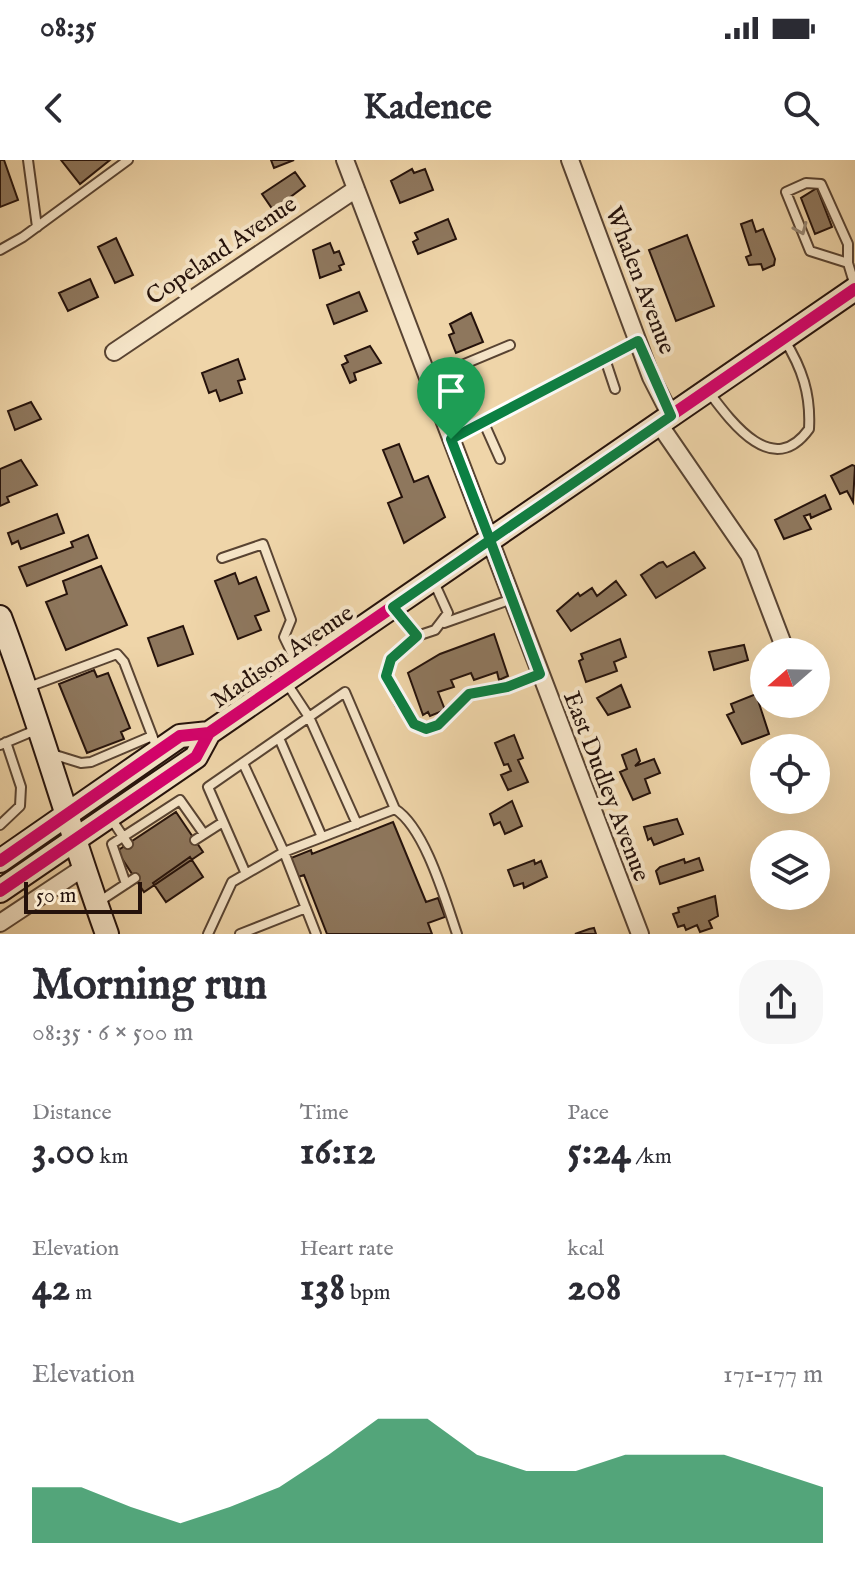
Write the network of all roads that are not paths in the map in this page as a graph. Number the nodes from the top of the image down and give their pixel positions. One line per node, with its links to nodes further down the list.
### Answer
1 (28, 160): 6 (lane)
2 (128, 160): 6 (lane)
3 (345, 160): 5 (street, East Dudley Avenue)
4 (570, 160): 11 (street, Whalen Avenue)
5 (356, 189): 13 (street, Copeland Avenue); 20 (street, East Dudley Avenue)
6 (37, 227): 7 (lane)
7 (0, 250)
8 (848, 263): 8 (lane, one-way to 8); 9 (lane)
9 (855, 288): 10 (main road, Madison Avenue)
10 (783, 339): 17 (main road, Madison Avenue); 17 (lane)
11 (638, 341): 14 (lane); 18 (street, Whalen Avenue)
12 (510, 345): 15 (lane)
13 (114, 352)
14 (605, 359): 16 (lane); 19 (lane)
15 (462, 365)
16 (615, 389)
17 (708, 391): 18 (main road, Madison Avenue)
18 (665, 420): 22 (main road, Madison Avenue); 30 (street, Whalen Avenue)
19 (483, 421): 20 (lane); 21 (lane)
20 (451, 439): 22 (street, East Dudley Avenue)
21 (500, 459)
22 (490, 540): 24 (main road, Madison Avenue); 25 (street, East Dudley Avenue)
23 (222, 558): 32 (lane)
24 (433, 579): 26 (main road, Madison Avenue); 28 (lane)
25 (512, 599): 28 (lane); 31 (street, East Dudley Avenue)
26 (393, 607): 29 (lane); 32 (main road, Madison Avenue)
27 (0, 617): 33 (main road)
28 (444, 623): 29 (lane)
29 (417, 636): 31 (lane)
30 (781, 638)
31 (540, 674): 70 (street, East Dudley Avenue)
32 (293, 676): 34 (lane); 36 (main road, Madison Avenue)
33 (26, 688): 35 (main road); 39 (lane)
34 (309, 717): 37 (lane); 44 (lane); 48 (lane)
35 (39, 729): 38 (lane); 40 (main road)
36 (209, 733): 39 (main road, Madison Avenue); 42 (main road, Madison Avenue)
37 (279, 738): 41 (lane); 51 (lane)
38 (3, 743): 49 (lane)
39 (155, 744): 40 (lane); 45 (main road, Madison Avenue)
40 (49, 753): 45 (main road)
41 (243, 763): 47 (lane); 55 (lane)
42 (153, 787): 43 (lane); 46 (main road, Madison Avenue)
43 (168, 808): 50 (lane); 53 (lane)
44 (395, 809): 48 (lane); 69 (lane)
45 (69, 811): 52 (main road); 56 (main road, Madison Avenue)
46 (110, 817): 52 (main road, Madison Avenue); 53 (lane)
47 (223, 822): 50 (lane); 58 (lane)
48 (357, 824): 51 (lane)
49 (0, 825)
50 (204, 834): 54 (lane)
51 (322, 837): 55 (lane)
52 (74, 840): 57 (main road); 61 (main road, Madison Avenue)
53 (126, 840): 60 (lane)
54 (195, 840)
55 (284, 852): 58 (lane); 63 (lane)
56 (0, 861)
57 (83, 868): 62 (main road); 64 (street)
58 (246, 874): 66 (lane)
59 (135, 878): 60 (lane)
60 (126, 884): 62 (lane)
61 (0, 891)
62 (96, 904): 65 (main road)
63 (306, 908): 67 (lane); 68 (lane)
64 (0, 923)
65 (107, 934)
66 (208, 934)
67 (240, 934)
68 (316, 934)
69 (457, 934)
70 (640, 934)

